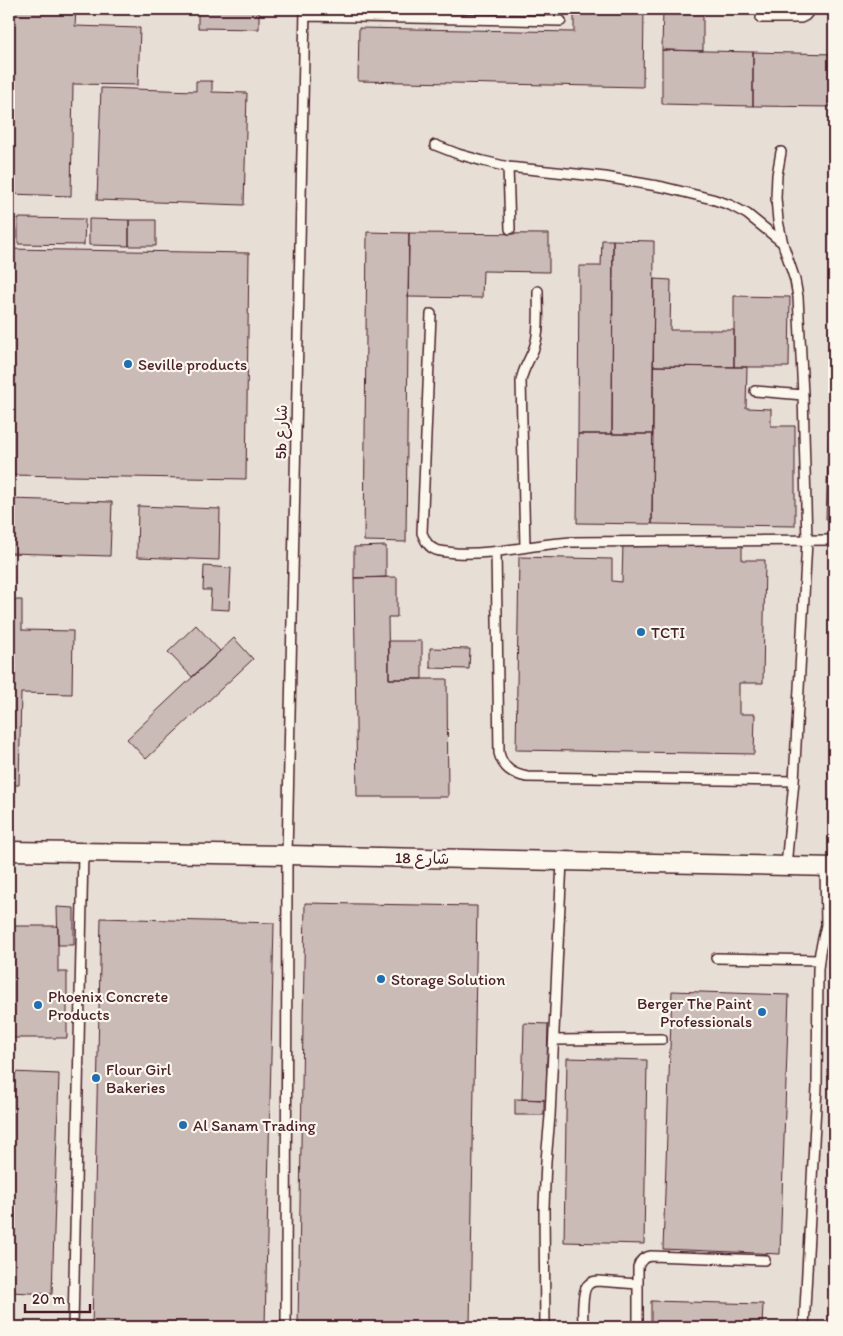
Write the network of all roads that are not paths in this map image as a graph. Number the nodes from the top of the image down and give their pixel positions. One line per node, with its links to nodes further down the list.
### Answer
1 (811, 9): 3 (lane)
2 (305, 12): 4 (lane); 21 (lane, 5b شارع)
3 (761, 18)
4 (561, 21)
5 (435, 145): 7 (lane)
6 (781, 152): 9 (lane)
7 (508, 167): 8 (lane); 9 (lane)
8 (510, 229)
9 (783, 244): 13 (lane)
10 (538, 291): 16 (lane)
11 (431, 314): 17 (lane)
12 (755, 391): 13 (lane)
13 (803, 396): 15 (lane)
14 (834, 540): 15 (lane)
15 (807, 541): 16 (lane); 18 (lane)
16 (525, 547): 17 (lane)
17 (496, 551): 18 (lane)
18 (794, 781): 23 (lane)
19 (9, 852): 20 (street, شارع 18)
20 (83, 853): 21 (street, شارع 18); 31 (lane)
21 (286, 855): 22 (street, شارع 18); 32 (lane, 5b شارع)
22 (562, 861): 23 (street, شارع 18); 28 (lane)
23 (786, 866): 24 (street, شارع 18)
24 (830, 867): 26 (lane)
25 (716, 958): 26 (lane)
26 (818, 960): 36 (lane)
27 (662, 1039): 28 (lane)
28 (554, 1040): 33 (lane)
29 (764, 1260): 30 (lane)
30 (638, 1284): 34 (lane); 35 (lane)
31 (73, 1327)
32 (286, 1327)
33 (545, 1327)
34 (584, 1327)
35 (638, 1327)
36 (804, 1327)

